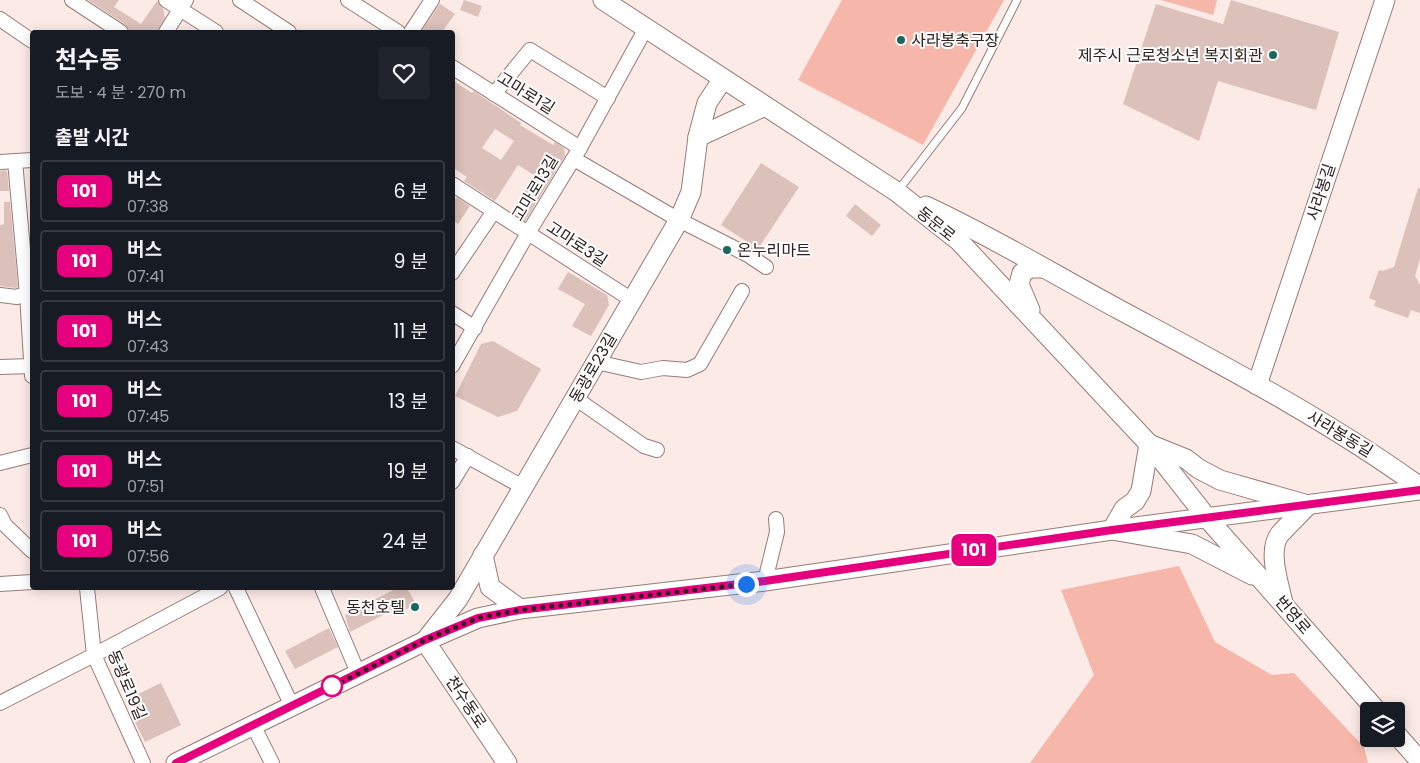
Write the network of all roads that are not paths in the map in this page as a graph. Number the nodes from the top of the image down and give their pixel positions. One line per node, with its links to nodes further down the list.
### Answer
1 (72, 0): 12 (street)
2 (166, 0): 9 (street)
3 (240, 0): 15 (street)
4 (348, 0): 16 (street)
5 (432, 0): 17 (street)
6 (603, 0): 11 (main road, 동문로)
7 (1017, 0): 30 (lane)
8 (1385, 0): 48 (main road, 사라봉길)
9 (183, 5): 13 (street); 14 (street)
10 (0, 19): 18 (street)
11 (646, 28): 20 (main road, 동문로); 22 (street, 고마로13길)
12 (118, 30)
13 (167, 30)
14 (214, 30)
15 (286, 30)
16 (395, 30)
17 (411, 30)
18 (30, 40)
19 (455, 69): 21 (street, 고마로1길)
20 (723, 79): 23 (main road, 동문로); 24 (main road, 동광로23길)
21 (494, 94): 22 (street); 25 (street, 고마로1길)
22 (608, 98): 25 (street, 고마로13길)
23 (765, 106): 24 (main road); 30 (main road, 동문로)
24 (698, 137): 32 (main road, 동광로23길)
25 (577, 154): 32 (street, 고마로1길); 33 (street, 고마로13길)
26 (30, 160): 27 (street)
27 (15, 161): 28 (street); 38 (street)
28 (0, 162)
29 (455, 186): 31 (street, 고마로3길)
30 (897, 192): 35 (main road, 사라봉동길); 42 (main road, 동문로)
31 (494, 211): 33 (street, 고마로3길); 36 (street)
32 (679, 220): 34 (street, 고마로1길); 40 (main road, 동광로23길)
33 (528, 233): 40 (street, 고마로3길); 43 (street, 고마로13길)
34 (766, 268)
35 (1042, 268): 42 (main road); 48 (main road, 사라봉동길)
36 (455, 269)
37 (742, 291): 45 (street)
38 (30, 292): 39 (street)
39 (0, 295)
40 (632, 300): 45 (main road, 동광로23길)
41 (455, 315): 43 (street)
42 (1037, 325): 50 (main road, 동문로)
43 (475, 328): 44 (street, 고마로13길)
44 (455, 361)
45 (596, 362): 49 (main road, 동광로23길)
46 (30, 366): 47 (street)
47 (0, 367)
48 (1257, 384): 58 (main road, 사라봉동길)
49 (575, 398): 52 (street); 57 (main road, 동광로23길)
50 (1149, 444): 59 (main road); 62 (main road, 동문로); 63 (main road)
51 (455, 450): 54 (street)
52 (657, 450)
53 (30, 456): 55 (street)
54 (468, 456): 56 (street); 57 (street)
55 (0, 463)
56 (455, 477)
57 (523, 487): 65 (main road, 동광로23길)
58 (1420, 489): 59 (main road)
59 (1308, 505): 62 (main road); 74 (main road)
60 (0, 515): 64 (street)
61 (776, 519): 67 (street)
62 (1208, 519): 63 (main road); 66 (main road, 번영로)
63 (1112, 530): 66 (main road); 67 (main road)
64 (30, 549)
65 (483, 555): 75 (main road); 76 (main road, 동광로23길)
66 (1262, 580): 74 (main road, 번영로)
67 (765, 581): 75 (main road)
68 (30, 582): 69 (street)
69 (0, 584)
70 (87, 590): 77 (street, 동광로19길)
71 (237, 590): 81 (street)
72 (324, 590): 78 (street)
73 (200, 592): 77 (street)
74 (1284, 604): 79 (main road, 번영로)
75 (520, 610): 76 (main road)
76 (425, 640): 78 (main road); 88 (main road, 천수동로)
77 (94, 655): 80 (street); 85 (street, 동광로19길)
78 (358, 673): 81 (main road)
79 (1369, 702)
80 (0, 703)
81 (292, 706): 82 (main road)
82 (253, 725): 86 (main road); 87 (street)
83 (1405, 744): 84 (main road)
84 (1420, 761)
85 (143, 763)
86 (176, 763)
87 (272, 763)
88 (507, 763)

